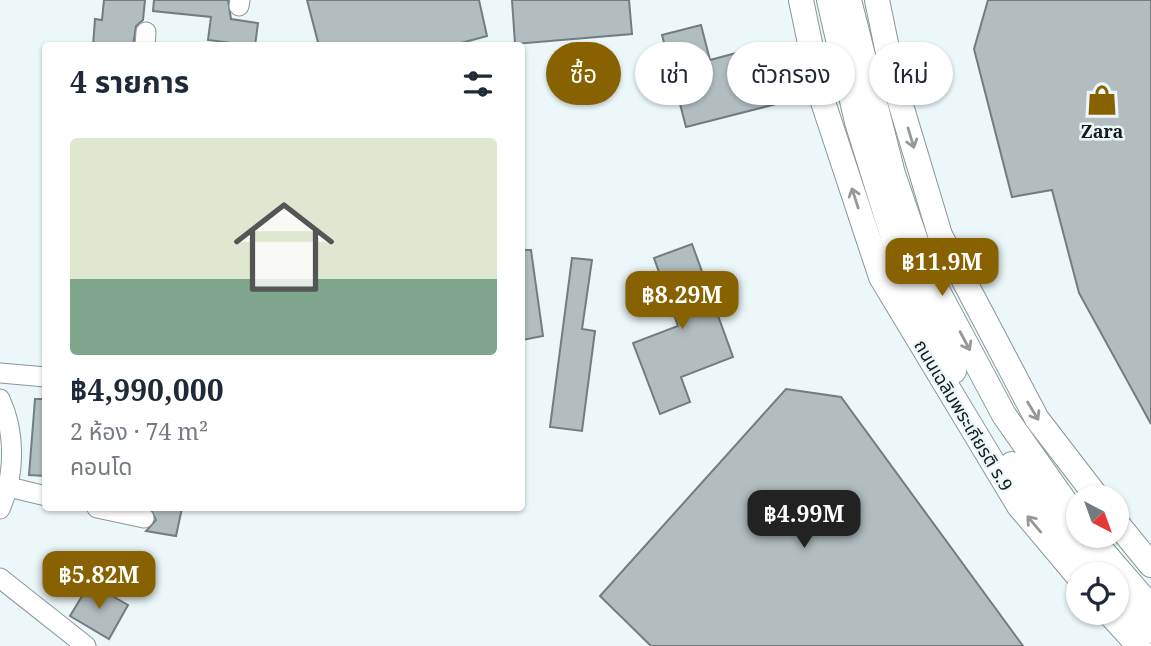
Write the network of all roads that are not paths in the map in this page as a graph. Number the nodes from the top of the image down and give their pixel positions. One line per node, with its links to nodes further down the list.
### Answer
1 (802, 0): 17 (main road, ถนนเฉลิมพระเกียรติ ร.9, one-way to 1)
2 (829, 0): 18 (main road)
3 (849, 0): 11 (main road, one-way to 11)
4 (877, 0): 8 (main road, one-way to 8)
5 (0, 373): 6 (street)
6 (42, 377)
7 (0, 399): 9 (street)
8 (1088, 485)
9 (9, 487): 10 (street); 12 (street)
10 (42, 495)
11 (1066, 503)
12 (0, 509)
13 (111, 511): 14 (street)
14 (144, 518)
15 (1129, 538): 19 (main road)
16 (1100, 548): 22 (main road)
17 (1066, 562)
18 (1092, 562)
19 (1151, 565)
20 (0, 578): 25 (street)
21 (1129, 605): 24 (main road)
22 (1151, 607)
23 (1120, 625): 26 (main road)
24 (1151, 630)
25 (86, 646)
26 (1139, 646)

